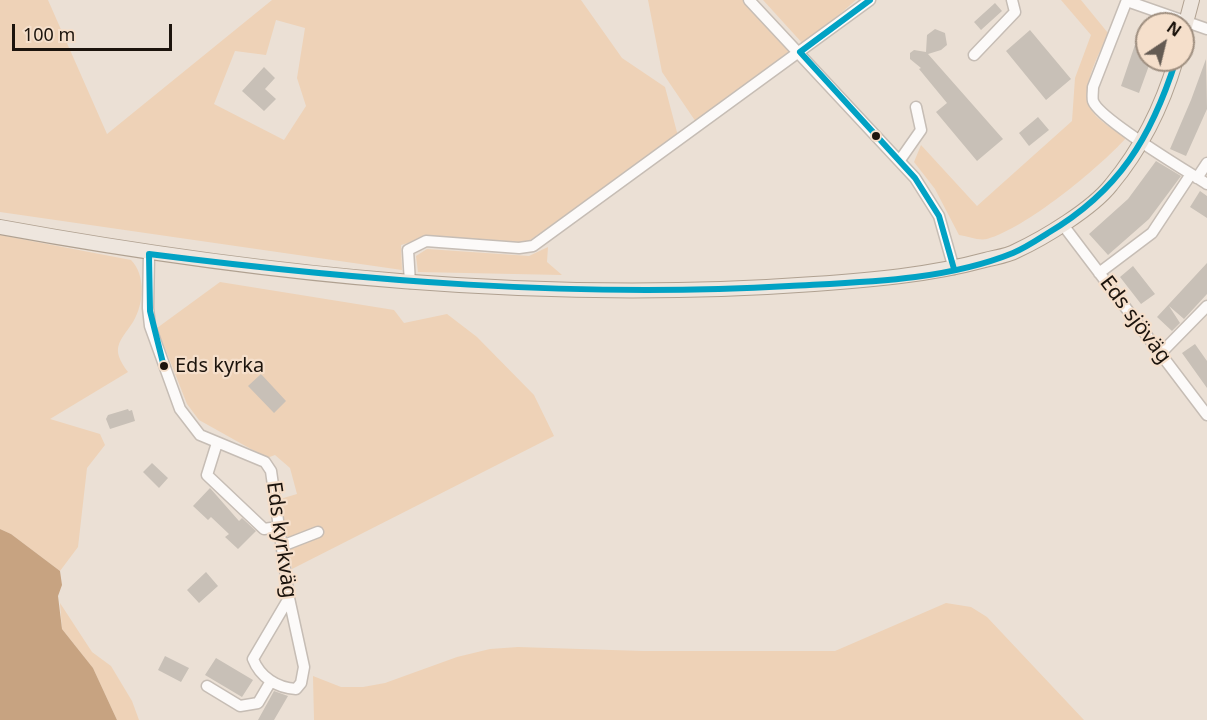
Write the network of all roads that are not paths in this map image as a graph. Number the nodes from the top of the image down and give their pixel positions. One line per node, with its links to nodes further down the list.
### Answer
1 (750, 0): 6 (street)
2 (870, 0): 6 (street)
3 (1012, 0): 7 (street)
4 (1127, 1): 5 (street); 10 (street)
5 (1151, 12)
6 (800, 52): 11 (street); 20 (street)
7 (974, 55)
8 (1173, 72): 10 (main road)
9 (916, 108): 11 (street)
10 (1142, 140): 13 (street); 15 (main road)
11 (900, 160): 18 (street)
12 (1207, 163): 13 (street)
13 (1194, 176): 14 (street); 19 (street)
14 (1207, 184)
15 (1063, 225): 18 (main road); 19 (street, Eds sjöväg)
16 (0, 227): 17 (main road)
17 (149, 254): 20 (main road); 24 (street, Eds kyrkväg)
18 (954, 269): 20 (main road)
19 (1099, 273): 22 (street, Eds sjöväg)
20 (410, 283)
21 (1207, 306): 22 (street)
22 (1160, 354): 23 (street, Eds sjöväg)
23 (1207, 415)
24 (217, 443): 25 (street, Eds kyrkväg); 25 (street)
25 (278, 527): 27 (street, Eds kyrkväg)
26 (318, 532): 27 (street)
27 (282, 546): 28 (street, Eds kyrkväg)
28 (289, 598): 29 (street); 29 (street, Eds kyrkväg)
29 (271, 681): 30 (street)
30 (207, 686)

